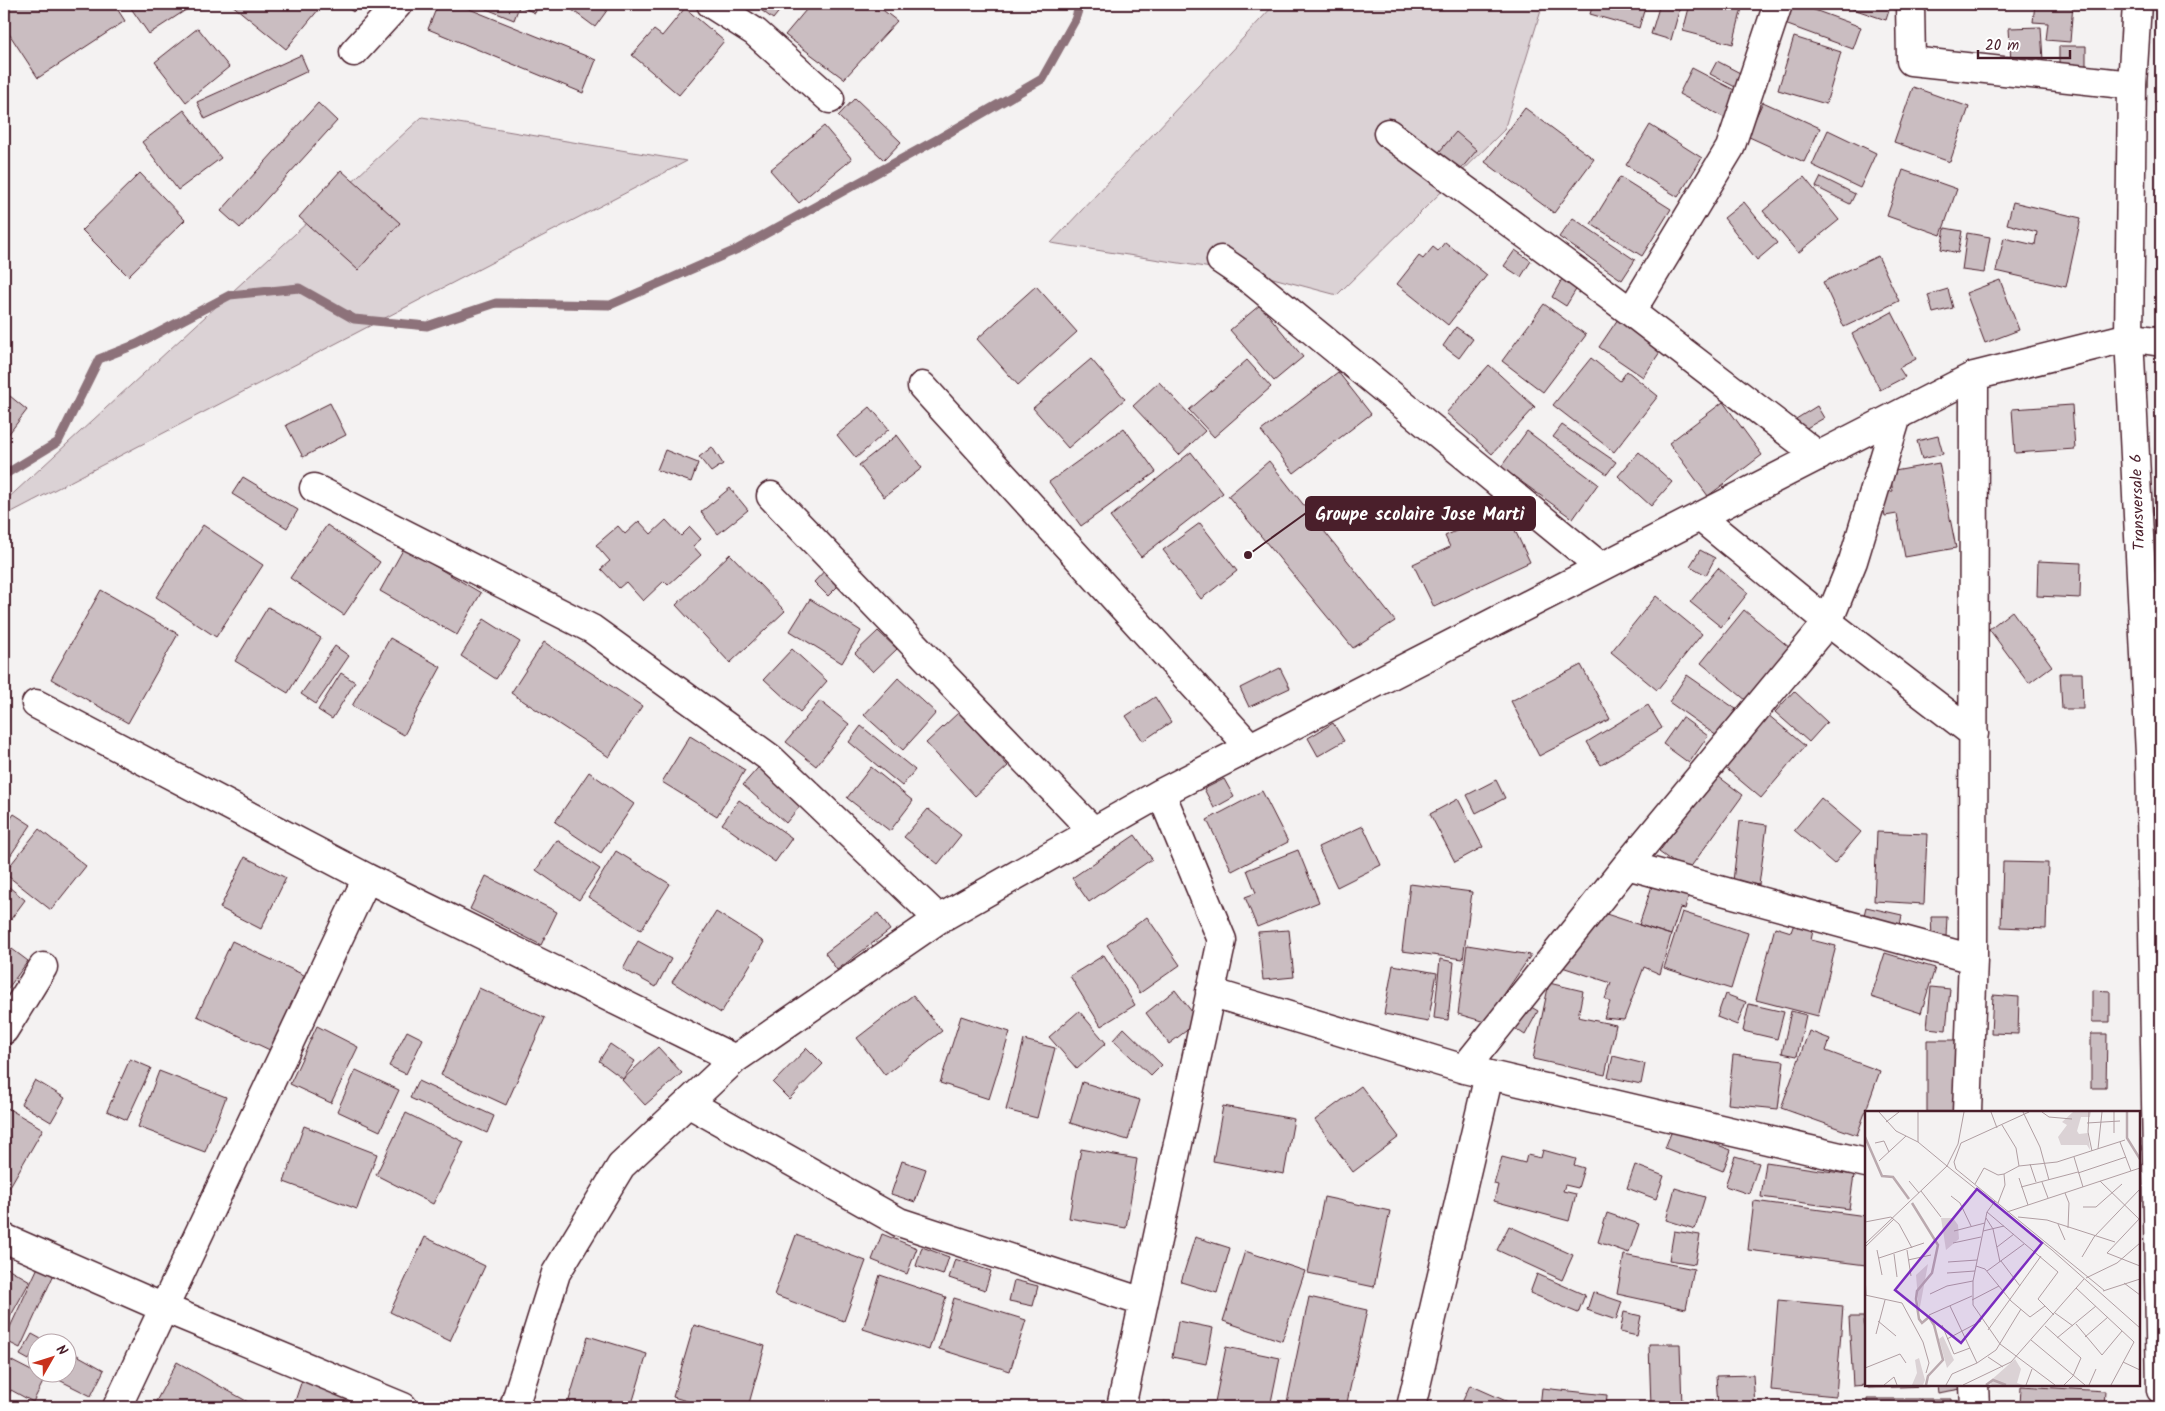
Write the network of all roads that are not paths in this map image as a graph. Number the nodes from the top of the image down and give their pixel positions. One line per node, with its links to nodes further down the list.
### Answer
1 (398, 4): 6 (street)
2 (711, 4): 8 (street)
3 (1778, 4): 11 (street)
4 (1910, 4): 7 (street)
5 (2137, 4): 7 (street, Transversale 6)
6 (354, 52)
7 (2132, 85): 12 (street, Transversale 6)
8 (830, 99)
9 (1388, 133): 11 (street)
10 (1221, 260): 21 (street)
11 (1631, 312): 17 (street)
12 (2129, 337): 13 (street); 14 (street); 44 (street, Transversale 6)
13 (2161, 342)
14 (1974, 376): 16 (street); 24 (street)
15 (922, 386): 25 (street)
16 (1897, 416): 17 (street); 22 (street)
17 (1819, 456): 20 (street)
18 (314, 488): 30 (street)
19 (771, 496): 27 (street)
20 (1700, 517): 21 (street); 22 (street)
21 (1602, 567): 25 (street)
22 (1828, 622): 24 (street); 28 (street)
23 (36, 704): 29 (street)
24 (1974, 734): 31 (street)
25 (1250, 747): 26 (street)
26 (1161, 792): 27 (street); 33 (street)
27 (1093, 831): 30 (street)
28 (1627, 865): 31 (street); 36 (street)
29 (367, 878): 35 (street); 42 (street)
30 (939, 920): 35 (street)
31 (1973, 958): 38 (street)
32 (43, 967): 34 (street)
33 (1210, 992): 36 (street); 41 (street)
34 (4, 1030)
35 (735, 1059): 37 (street)
36 (1476, 1072): 39 (street); 49 (street)
37 (688, 1103): 41 (street); 47 (street)
38 (1967, 1111)
39 (1865, 1164)
40 (4, 1238): 42 (street)
41 (1143, 1302): 48 (street)
42 (164, 1308): 45 (street); 46 (street)
43 (1974, 1386): 50 (street)
44 (2161, 1390)
45 (117, 1407)
46 (403, 1407)
47 (514, 1407)
48 (1121, 1407)
49 (1411, 1407)
50 (1975, 1407)

